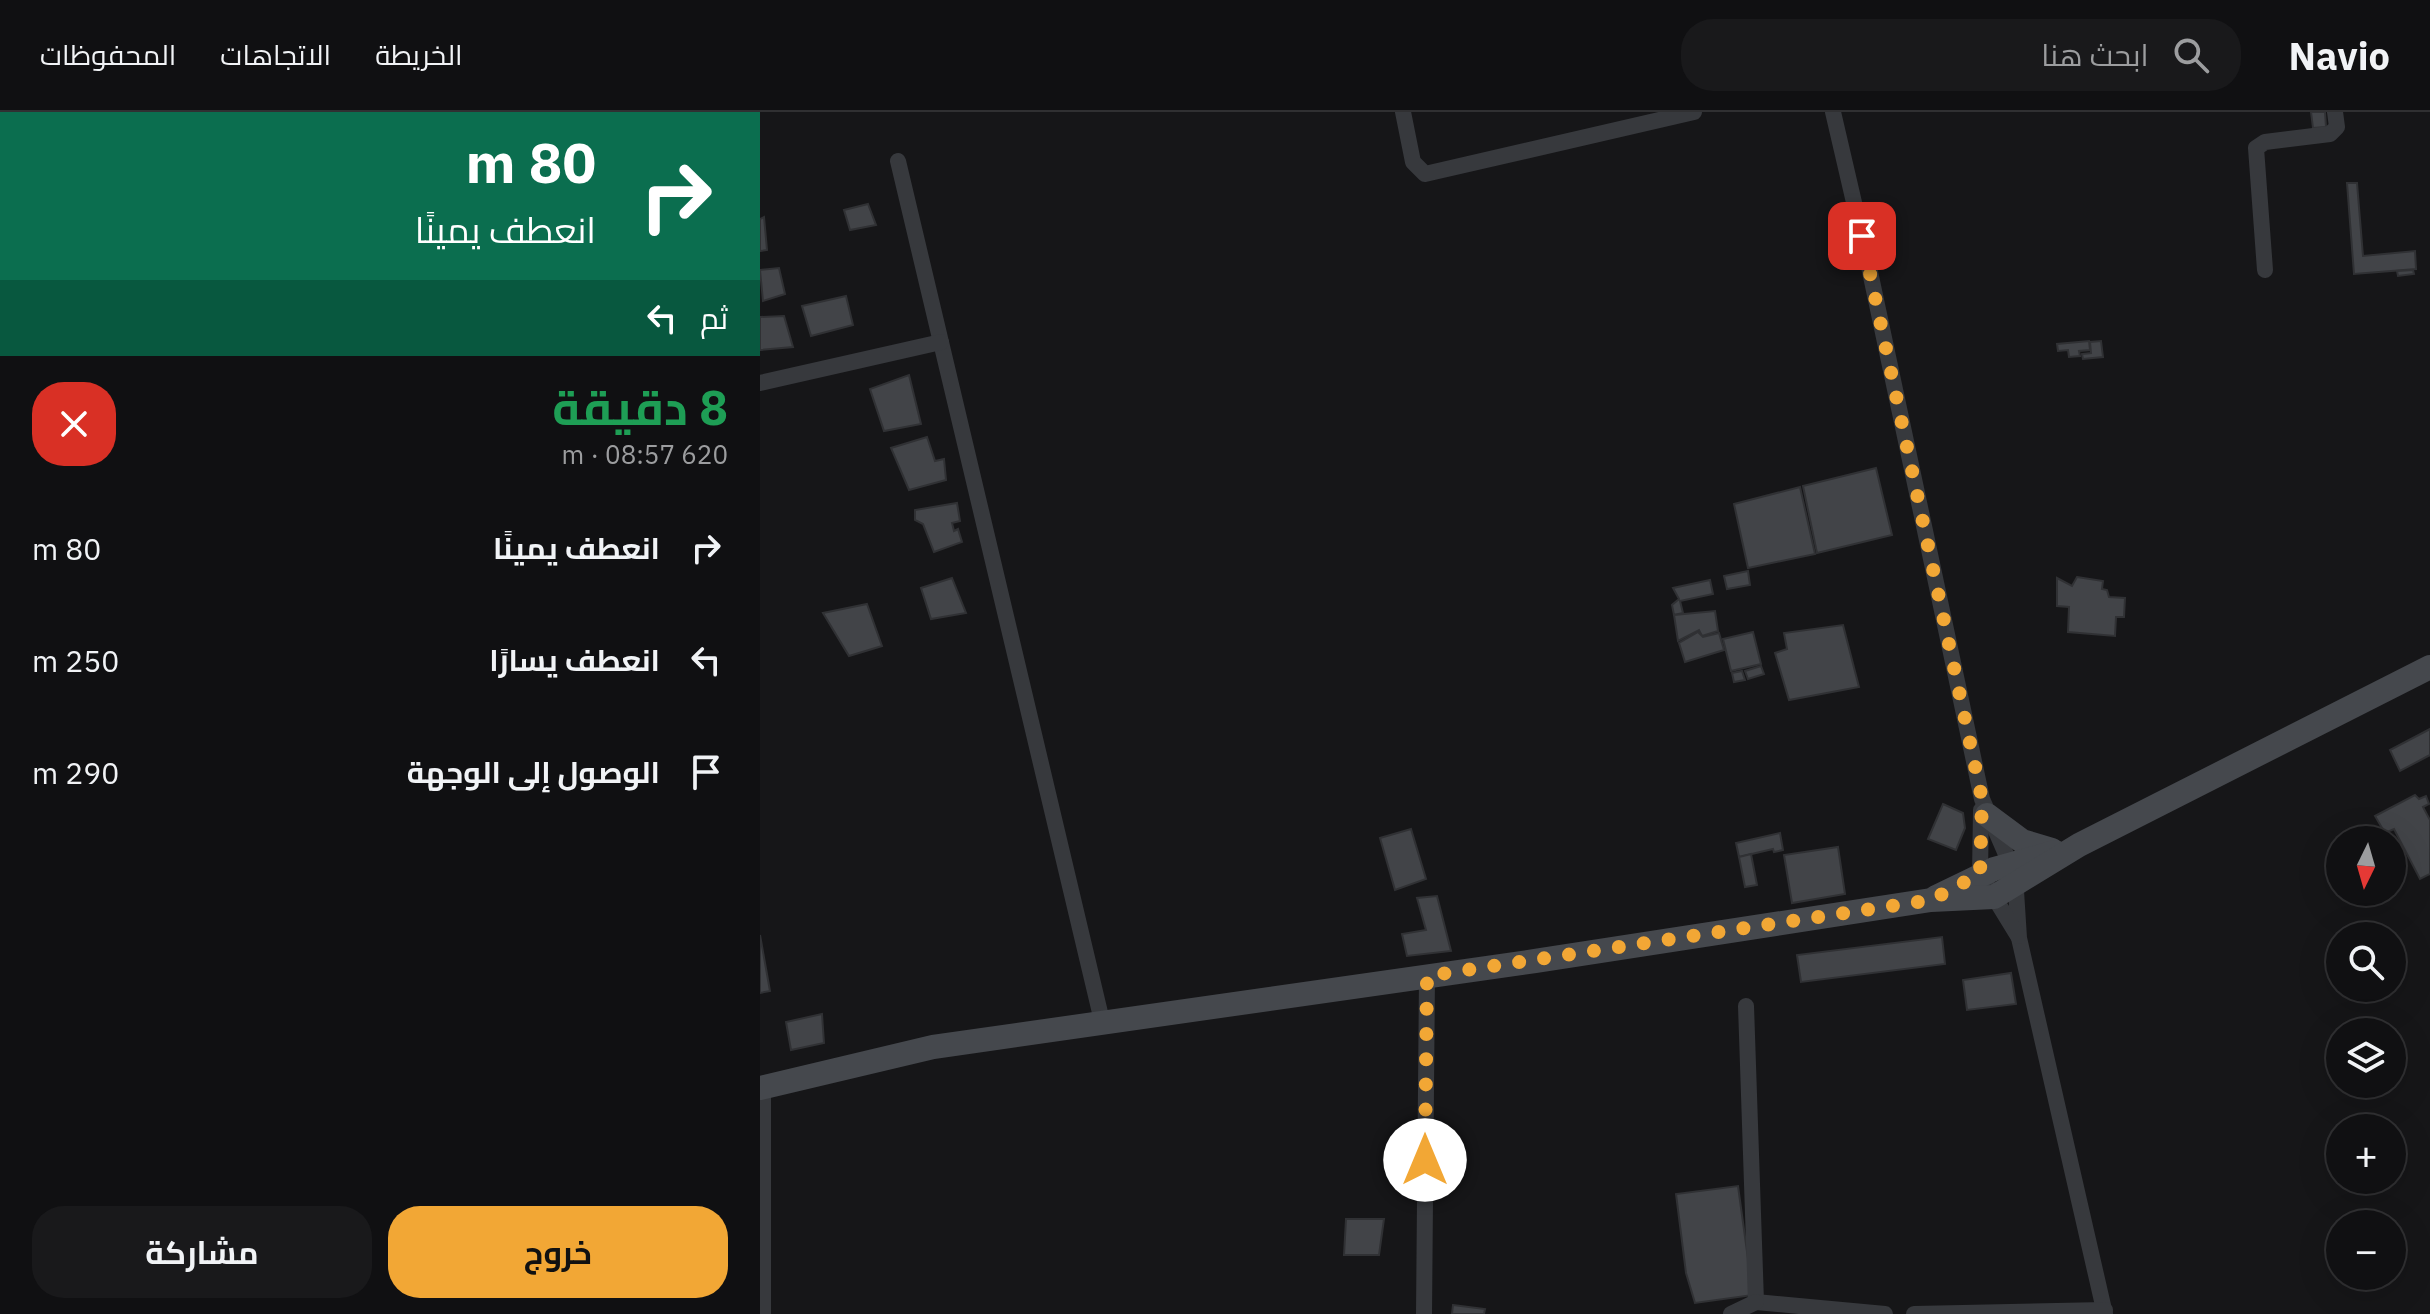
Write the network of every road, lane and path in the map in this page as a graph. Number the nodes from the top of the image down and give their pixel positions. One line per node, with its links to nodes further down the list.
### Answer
1 (1403, 112): 2 (street)
2 (1694, 112)
3 (1833, 112): 10 (street)
4 (2335, 112): 6 (street)
5 (898, 161): 7 (street)
6 (2265, 270)
7 (941, 342): 8 (street); 19 (street)
8 (760, 383)
9 (2430, 667): 11 (street)
10 (1984, 807): 11 (street); 12 (street); 13 (street)
11 (2069, 848): 13 (street)
12 (1980, 874): 13 (street); 14 (street); 15 (street)
13 (2013, 874): 14 (street); 16 (street)
14 (1994, 897): 15 (street); 16 (street)
15 (1931, 900): 17 (street)
16 (2019, 938): 22 (street)
17 (1427, 976): 19 (street); 24 (street)
18 (1746, 1006): 21 (street)
19 (1102, 1021): 20 (street)
20 (762, 1087): 23 (street)
21 (1756, 1302): 25 (street); 26 (street)
22 (2105, 1312): 27 (street)
23 (763, 1314)
24 (1424, 1314)
25 (1731, 1314)
26 (1885, 1314)
27 (1914, 1314)

